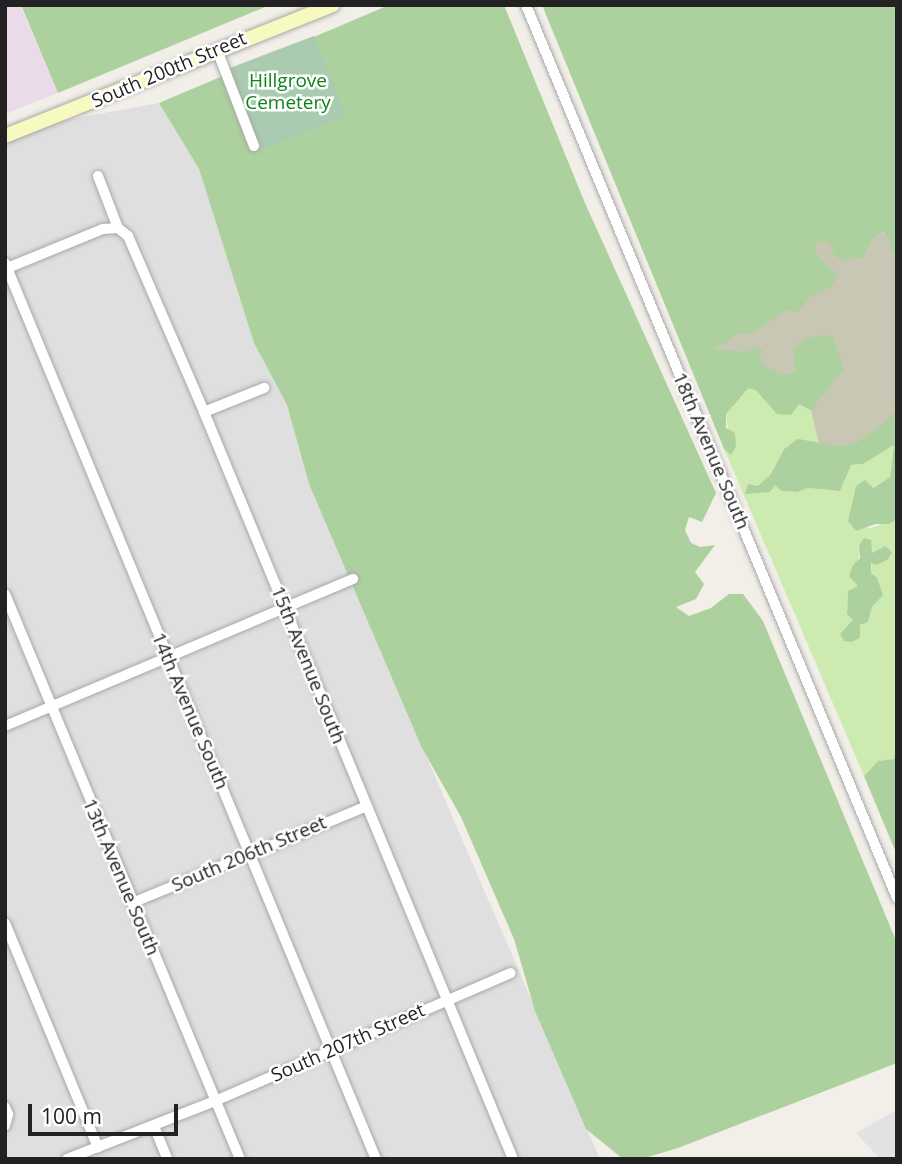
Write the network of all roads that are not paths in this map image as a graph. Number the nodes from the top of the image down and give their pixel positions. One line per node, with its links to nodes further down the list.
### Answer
1 (333, 5): 3 (main road, South 200th Street)
2 (526, 5): 19 (street, 18th Avenue South)
3 (217, 50): 4 (main road, South 200th Street); 5 (street)
4 (5, 136)
5 (254, 146)
6 (98, 176): 7 (street, 15th Avenue South)
7 (118, 228): 8 (street); 10 (street, 15th Avenue South)
8 (6, 267): 14 (street, 14th Avenue South)
9 (264, 388): 10 (street)
10 (204, 412): 13 (street, 15th Avenue South)
11 (354, 579): 13 (street)
12 (5, 594): 15 (street, 13th Avenue South)
13 (285, 609): 14 (street); 17 (street, 15th Avenue South)
14 (168, 658): 15 (street); 18 (street, 14th Avenue South)
15 (51, 708): 16 (street); 20 (street, 13th Avenue South)
16 (5, 726)
17 (367, 806): 18 (street, South 206th Street); 23 (street, 15th Avenue South)
18 (250, 854): 20 (street, South 206th Street); 24 (street, 14th Avenue South)
19 (897, 898)
20 (132, 903): 25 (street, 13th Avenue South)
21 (5, 923): 29 (street)
22 (511, 973): 23 (street, South 207th Street)
23 (447, 1000): 24 (street, South 207th Street); 34 (street, 15th Avenue South)
24 (331, 1051): 25 (street, South 207th Street); 33 (street, 14th Avenue South)
25 (215, 1101): 28 (street, South 207th Street); 32 (street, 13th Avenue South)
26 (5, 1107): 27 (street)
27 (5, 1126)
28 (153, 1126): 29 (street, South 207th Street); 31 (street)
29 (97, 1148): 30 (street, South 207th Street)
30 (67, 1159)
31 (167, 1159)
32 (240, 1159)
33 (376, 1159)
34 (513, 1159)

